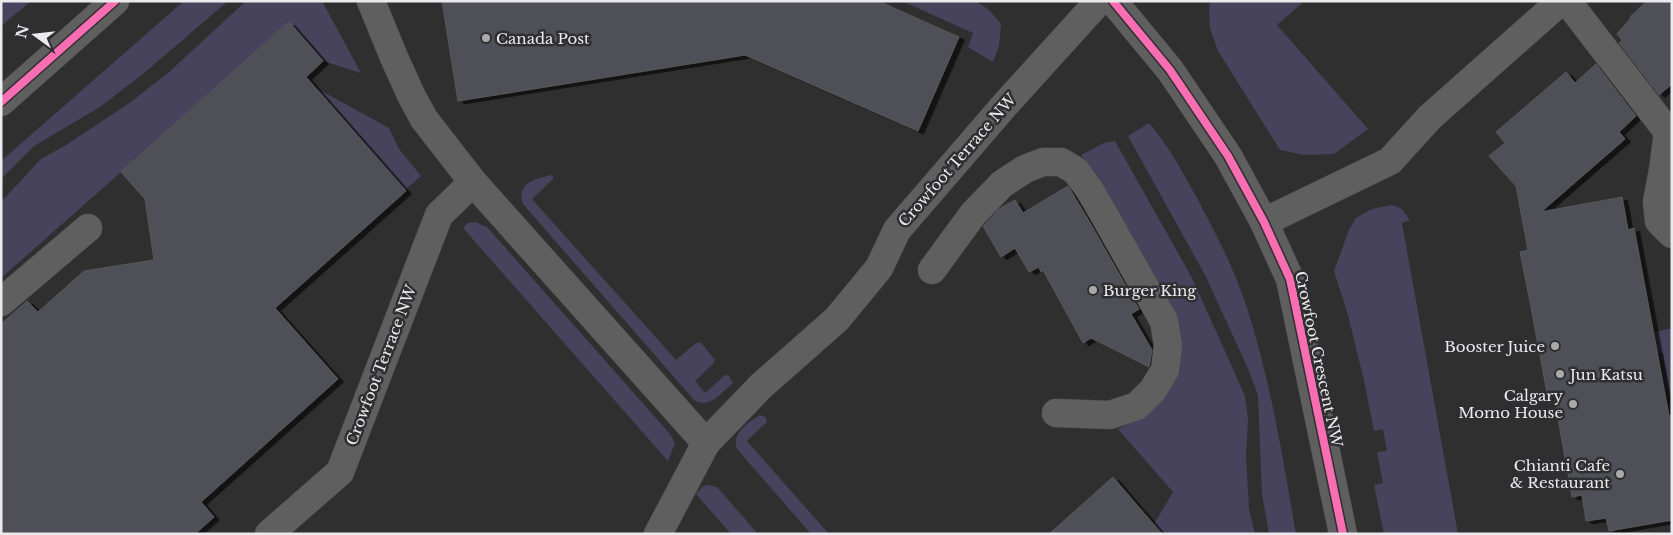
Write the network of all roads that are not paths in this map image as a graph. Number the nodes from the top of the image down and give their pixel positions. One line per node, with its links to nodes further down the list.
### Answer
1 (371, 1): 8 (street)
2 (1099, 1): 15 (street, Crowfoot Terrace NW)
3 (1113, 1): 9 (street, Crowfoot Crescent NW)
4 (1560, 1): 9 (street)
5 (1567, 1): 11 (street)
6 (101, 5): 7 (street)
7 (1, 102)
8 (473, 182): 15 (street); 16 (street, Crowfoot Terrace NW)
9 (1264, 222): 18 (street, Crowfoot Crescent NW)
10 (88, 228): 13 (street)
11 (1672, 234)
12 (932, 270): 14 (street)
13 (1, 302)
14 (1056, 413)
15 (706, 443): 17 (street, Crowfoot Terrace NW)
16 (269, 534)
17 (658, 534)
18 (1343, 534)

